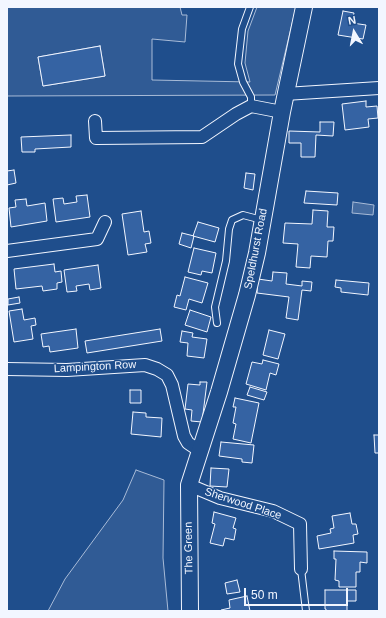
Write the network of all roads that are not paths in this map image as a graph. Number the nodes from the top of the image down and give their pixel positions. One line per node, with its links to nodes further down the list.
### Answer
1 (250, 7): 5 (lane)
2 (304, 7): 4 (street, Speldhurst Road)
3 (379, 88): 4 (street)
4 (285, 94): 6 (street, Speldhurst Road)
5 (251, 106): 6 (street); 7 (street)
6 (282, 112): 8 (street, Speldhurst Road)
7 (95, 120)
8 (262, 220): 11 (lane); 13 (street, Speldhurst Road)
9 (105, 222): 10 (street)
10 (7, 251)
11 (216, 323)
12 (7, 369): 13 (street, Lampington Row)
13 (200, 451): 14 (street, Speldhurst Road)
14 (189, 485): 15 (street, Sherwood Place); 16 (street, The Green)
15 (301, 569): 17 (lane)
16 (190, 611)
17 (306, 611)

